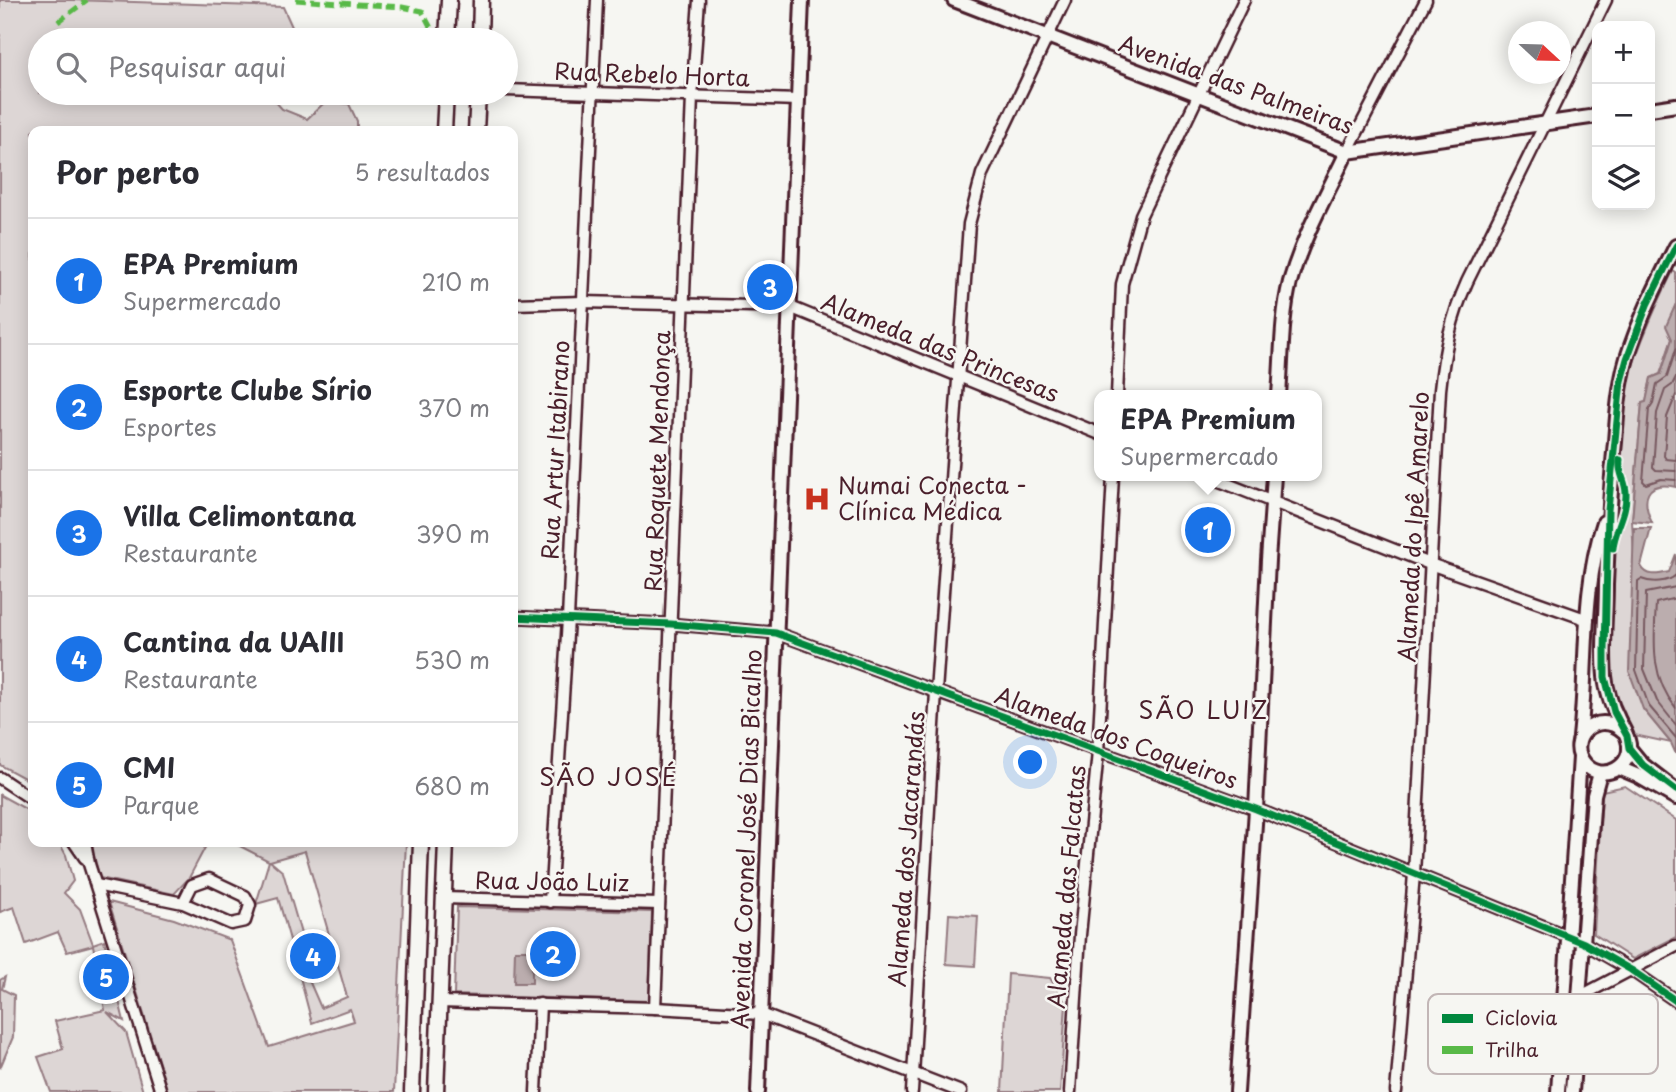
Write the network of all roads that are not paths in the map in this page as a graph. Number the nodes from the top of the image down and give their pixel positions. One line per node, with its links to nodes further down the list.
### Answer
1 (449, 0): 11 (main road)
2 (481, 0): 12 (main road)
3 (597, 0): 15 (street, Rua Artur Itabirano)
4 (699, 0): 17 (street, Rua Roquete Mendonça)
5 (802, 0): 18 (street, Avenida Coronel José Dias Bicalho)
6 (954, 0): 13 (street, Avenida das Palmeiras)
7 (1065, 0): 13 (street, Alameda dos Jacarandás)
8 (1244, 0): 16 (street)
9 (1426, 0): 27 (street)
10 (1606, 0): 24 (street, Alameda do Ipê Amarelo)
11 (448, 28)
12 (480, 28)
13 (1045, 37): 16 (street, Avenida das Palmeiras); 33 (street, Alameda dos Jacarandás)
14 (518, 90): 15 (street, Rua Rebelo Horta)
15 (592, 92): 17 (street, Rua Rebelo Horta); 29 (street, Rua Artur Itabirano)
16 (1196, 96): 27 (street, Avenida das Palmeiras); 34 (street)
17 (692, 97): 18 (street, Rua Rebelo Horta); 31 (street, Rua Roquete Mendonça)
18 (798, 100): 32 (street, Avenida Coronel José Dias Bicalho)
19 (445, 105): 25 (main road)
20 (478, 105): 26 (main road)
21 (1676, 105): 22 (street)
22 (1655, 108)
23 (1592, 117): 24 (street, Avenida das Palmeiras)
24 (1543, 124): 27 (street, Avenida das Palmeiras); 42 (street, Alameda do Ipê Amarelo)
25 (444, 126)
26 (477, 126)
27 (1347, 152): 35 (street)
28 (1676, 246): 41 (street)
29 (583, 302): 30 (street, Alameda das Princesas); 31 (street, Alameda das Princesas); 44 (street, Rua Artur Itabirano)
30 (518, 304)
31 (684, 304): 32 (street, Alameda das Princesas); 46 (street, Rua Roquete Mendonça)
32 (790, 307): 33 (street, Alameda das Princesas); 47 (street, Avenida Coronel José Dias Bicalho)
33 (958, 377): 36 (street, Alameda das Princesas); 49 (street, Alameda dos Jacarandás)
34 (1117, 390)
35 (1279, 390)
36 (1094, 432)
37 (1113, 481): 53 (street, Alameda das Falcatas)
38 (1220, 481): 40 (street)
39 (1274, 481): 40 (street)
40 (1272, 501): 42 (street); 63 (street)
41 (1608, 510): 45 (street); 48 (street)
42 (1430, 564): 45 (street); 69 (street, Alameda do Ipê Amarelo)
43 (518, 617): 44 (street, Alameda dos Coqueiros)
44 (568, 619): 46 (street, Alameda dos Coqueiros); 72 (street, Rua Artur Itabirano)
45 (1588, 620): 48 (street); 51 (street)
46 (671, 624): 47 (street, Alameda dos Coqueiros); 74 (street, Rua Roquete Mendonça)
47 (776, 633): 49 (street, Alameda dos Coqueiros); 86 (street, Avenida Coronel José Dias Bicalho)
48 (1605, 652): 50 (street)
49 (936, 692): 53 (street, Alameda dos Coqueiros); 87 (street, Alameda dos Jacarandás)
50 (1623, 731): 51 (street); 52 (street)
51 (1580, 740): 54 (street)
52 (1629, 748): 55 (street); 59 (street)
53 (1098, 752): 63 (street, Alameda dos Coqueiros); 97 (street, Alameda das Falcatas)
54 (1580, 757): 56 (street); 75 (street)
55 (1619, 768): 56 (street); 62 (street)
56 (1600, 773): 76 (street)
57 (0, 778): 58 (street)
58 (20, 789): 60 (street); 61 (street)
59 (1676, 790)
60 (28, 791)
61 (28, 796)
62 (1676, 797)
63 (1256, 809): 69 (street, Alameda dos Coqueiros); 98 (street)
64 (77, 847): 68 (street)
65 (86, 847): 68 (street)
66 (421, 847): 91 (main road)
67 (446, 847): 71 (main road)
68 (89, 864): 70 (street)
69 (1414, 874): 75 (street, Alameda dos Coqueiros); 99 (street, Alameda do Ipê Amarelo)
70 (96, 885): 73 (street); 90 (street)
71 (443, 898): 72 (street, Rua João Luiz); 83 (main road)
72 (550, 902): 74 (street, Rua João Luiz)
73 (183, 903): 73 (street)
74 (659, 904): 85 (street, Rua Roquete Mendonça)
75 (1568, 937): 76 (street, Alameda dos Coqueiros); 79 (street)
76 (1584, 943): 78 (street, Alameda dos Coqueiros); 80 (street)
77 (1676, 946): 78 (street)
78 (1631, 970): 81 (street); 82 (street, Alameda dos Coqueiros)
79 (1564, 994)
80 (1579, 994)
81 (1585, 994)
82 (1676, 1001)
83 (439, 1002): 84 (street); 92 (main road)
84 (540, 1004): 85 (street); 93 (street)
85 (655, 1008): 86 (street)
86 (761, 1014): 87 (street); 94 (street, Avenida Coronel José Dias Bicalho)
87 (913, 1072): 95 (street, Alameda dos Jacarandás); 96 (street)
88 (1559, 1074): 100 (street)
89 (1573, 1074): 101 (street)
90 (161, 1092)
91 (412, 1092)
92 (436, 1092)
93 (536, 1092)
94 (758, 1092)
95 (912, 1092)
96 (961, 1092)
97 (1070, 1092)
98 (1237, 1092)
99 (1396, 1092)
100 (1558, 1092)
101 (1572, 1092)

